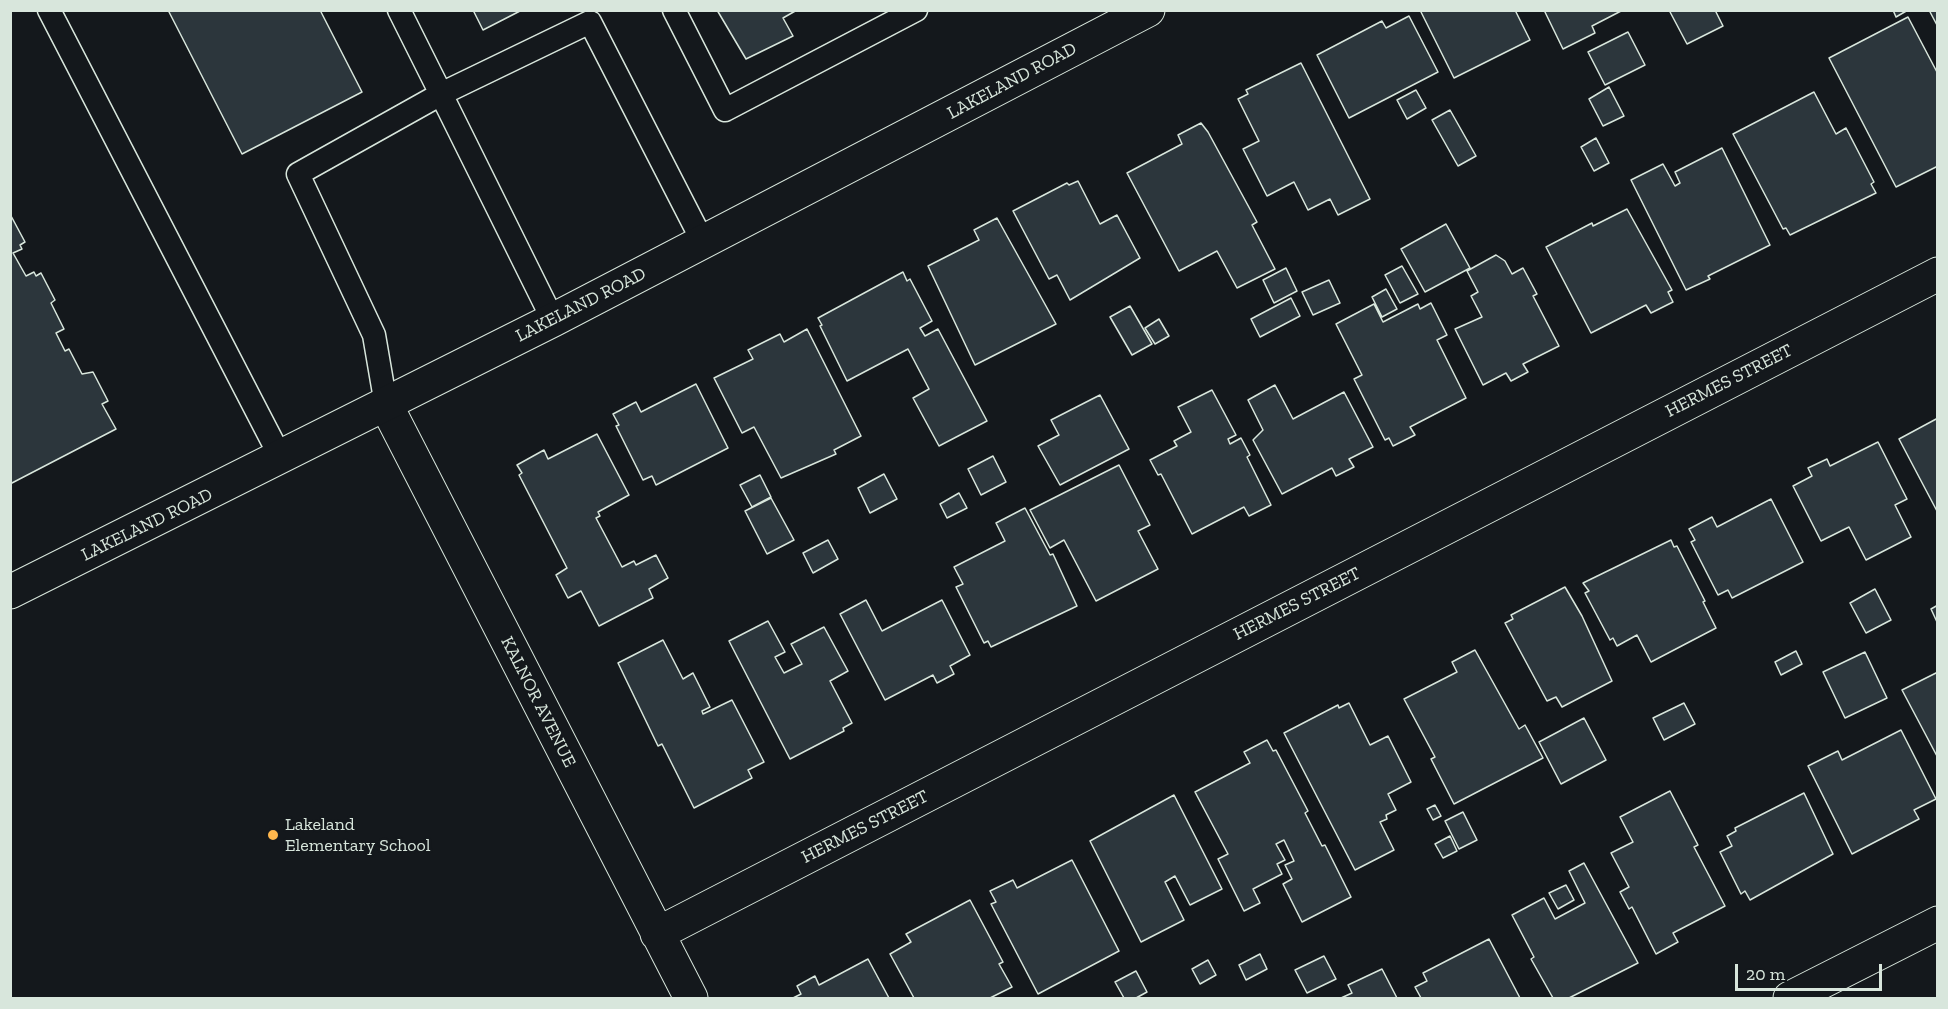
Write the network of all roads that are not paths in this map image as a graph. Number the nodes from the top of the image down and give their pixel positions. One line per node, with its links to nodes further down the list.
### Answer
1 (49, 10): 11 (lane)
2 (399, 10): 6 (lane)
3 (674, 10): 4 (lane)
4 (916, 10)
5 (1148, 10): 7 (street, LAKELAND ROAD)
6 (441, 94): 7 (lane); 9 (lane); 10 (lane)
7 (703, 243): 9 (street, LAKELAND ROAD)
8 (1938, 274): 14 (street, HERMES STREET)
9 (553, 320): 10 (street, LAKELAND ROAD)
10 (386, 405): 11 (street, LAKELAND ROAD); 14 (street, KALNOR AVENUE)
11 (280, 458): 12 (street, LAKELAND ROAD)
12 (10, 592)
13 (1938, 923): 16 (street)
14 (657, 934): 15 (street, KALNOR AVENUE)
15 (691, 999)
16 (1790, 999)

